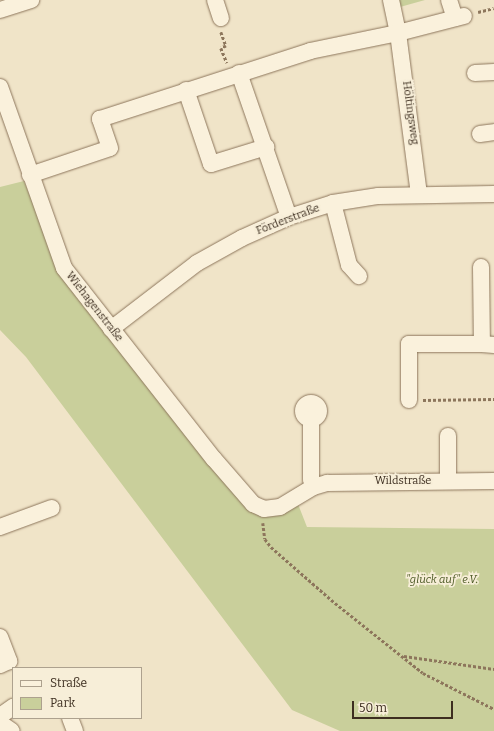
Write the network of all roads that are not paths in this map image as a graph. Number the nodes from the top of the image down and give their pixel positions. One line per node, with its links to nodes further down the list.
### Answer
1 (31, 0): 5 (street)
2 (215, 0): 6 (street)
3 (391, 0): 7 (street, Höltingsweg)
4 (449, 0): 7 (street)
5 (0, 10)
6 (221, 18)
7 (398, 33): 8 (street); 15 (street, Höltingsweg)
8 (240, 72): 12 (street); 13 (street)
9 (494, 72): 10 (street)
10 (475, 74)
11 (0, 87): 14 (street, Wiehagenstraße)
12 (186, 90): 13 (street); 14 (street)
13 (266, 147): 18 (street)
14 (30, 175): 21 (street, Wiehagenstraße)
15 (419, 194): 16 (street, Förderstraße); 17 (street, Förderstraße)
16 (494, 194)
17 (333, 203): 18 (street, Förderstraße); 20 (street)
18 (289, 217): 21 (street, Förderstraße)
19 (482, 267): 22 (street)
20 (359, 276)
21 (111, 329): 30 (street, Wiehagenstraße)
22 (488, 344): 23 (street)
23 (409, 400)
24 (311, 419): 28 (street)
25 (448, 436): 26 (street)
26 (448, 481): 27 (street, Wildstraße); 28 (street, Wildstraße)
27 (494, 481)
28 (313, 487): 30 (street, Wildstraße)
29 (52, 508): 31 (street)
30 (264, 509)
31 (0, 527)
32 (0, 637): 33 (street)
33 (0, 665)
34 (12, 708): 35 (street)
35 (0, 716)
36 (70, 719): 39 (street)
37 (0, 723): 38 (street)
38 (12, 731)
39 (75, 731)

